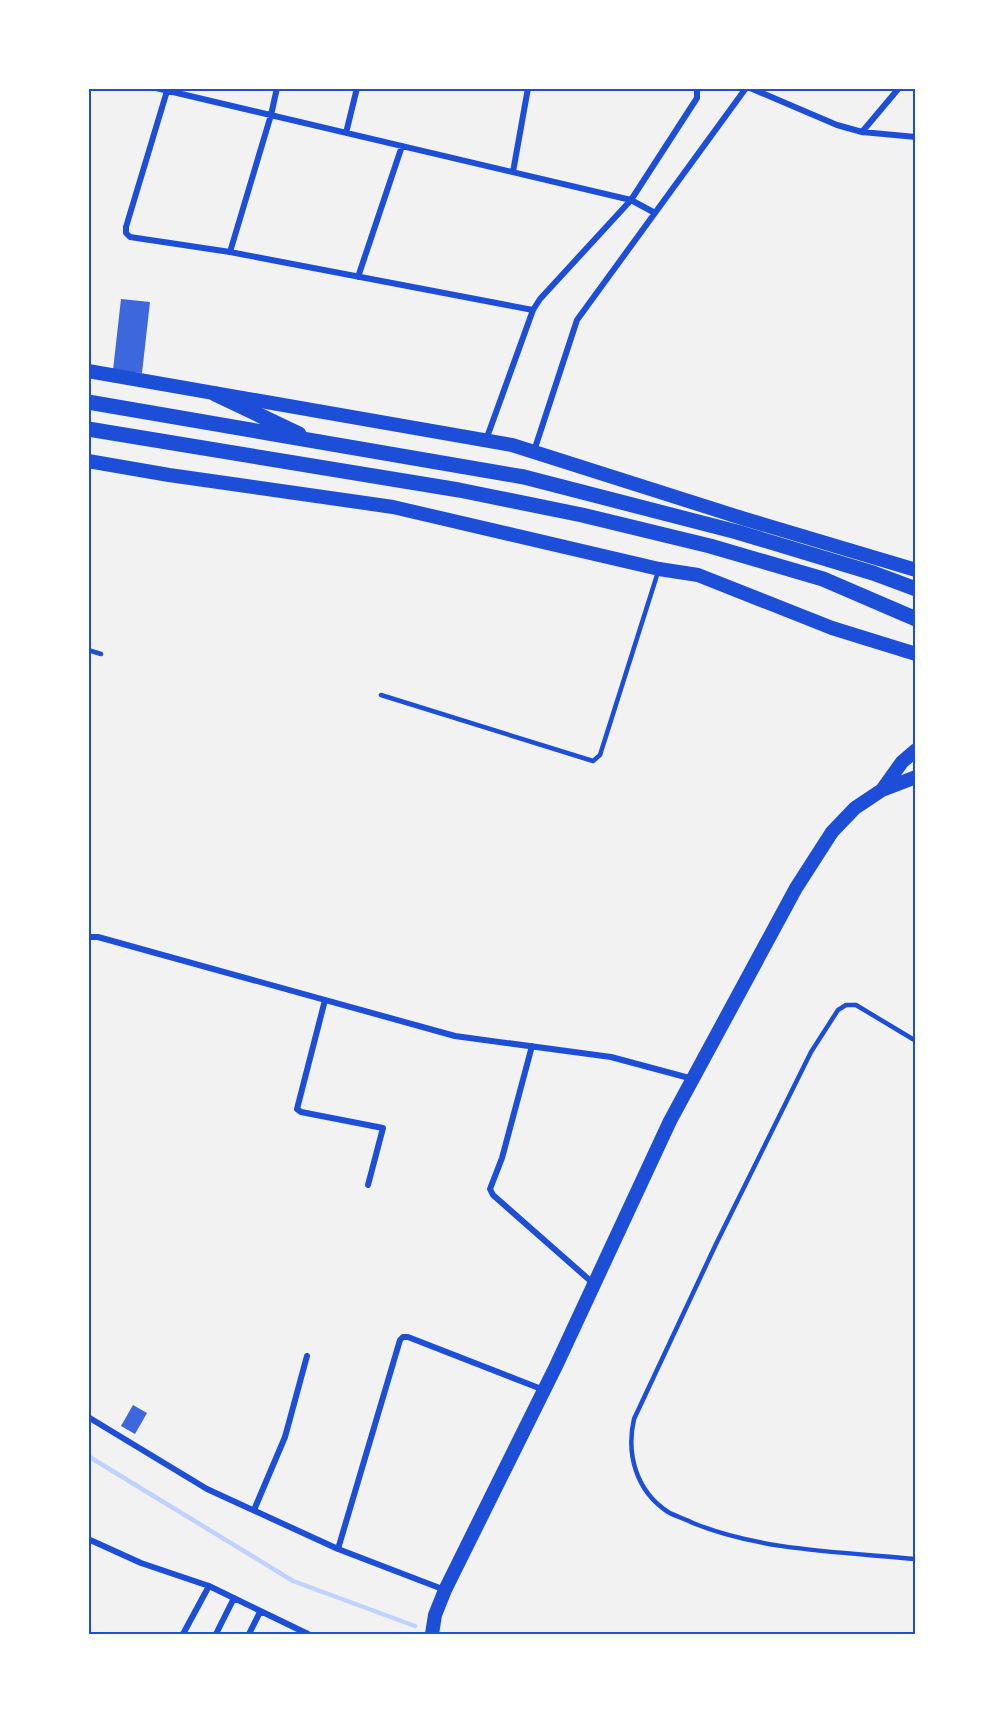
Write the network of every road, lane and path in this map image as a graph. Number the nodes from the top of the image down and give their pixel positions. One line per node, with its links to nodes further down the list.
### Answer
1 (156, 88): 9 (street)
2 (194, 88): 10 (street)
3 (277, 88): 11 (street)
4 (357, 88): 13 (street)
5 (528, 88): 16 (street)
6 (697, 88): 17 (street)
7 (748, 88): 12 (street); 18 (street)
8 (899, 88): 12 (street)
9 (167, 91): 10 (street); 19 (street)
10 (192, 97): 11 (street)
11 (271, 115): 13 (street); 19 (street)
12 (862, 132): 14 (street)
13 (346, 133): 15 (street)
14 (915, 137)
15 (402, 146): 16 (street); 20 (street)
16 (513, 172): 17 (street)
17 (631, 200): 18 (street); 21 (street)
18 (655, 213): 28 (street)
19 (230, 252): 20 (street)
20 (357, 277): 21 (street)
21 (533, 310): 26 (street)
22 (88, 371): 23 (main road)
23 (215, 394): 26 (main road); 27 (highway)
24 (88, 402): 27 (highway)
25 (88, 429): 33 (highway)
26 (486, 440): 28 (main road)
27 (317, 442): 32 (highway)
28 (534, 451): 31 (main road)
29 (88, 461): 30 (main road)
30 (659, 569): 36 (main road); 37 (lane)
31 (915, 570)
32 (915, 589)
33 (913, 618)
34 (88, 650): 35 (lane)
35 (101, 654)
36 (915, 654)
37 (381, 695)
38 (915, 750): 40 (main road)
39 (915, 777): 40 (main road)
40 (882, 790): 45 (main road)
41 (88, 937): 42 (street)
42 (325, 1000): 44 (street); 46 (street)
43 (915, 1041): 54 (lane)
44 (532, 1046): 45 (street); 47 (street)
45 (693, 1079): 47 (main road)
46 (368, 1185)
47 (594, 1284): 49 (main road)
48 (308, 1356): 51 (street)
49 (544, 1390): 53 (street); 56 (main road)
50 (88, 1417): 51 (street)
51 (254, 1510): 53 (street)
52 (88, 1539): 55 (street)
53 (338, 1549): 56 (street)
54 (915, 1559)
55 (209, 1586): 57 (street); 59 (street)
56 (446, 1590): 63 (main road)
57 (234, 1599): 58 (street); 60 (street)
58 (260, 1612): 61 (street); 62 (street)
59 (183, 1635)
60 (216, 1635)
61 (249, 1635)
62 (308, 1635)
63 (432, 1635)

